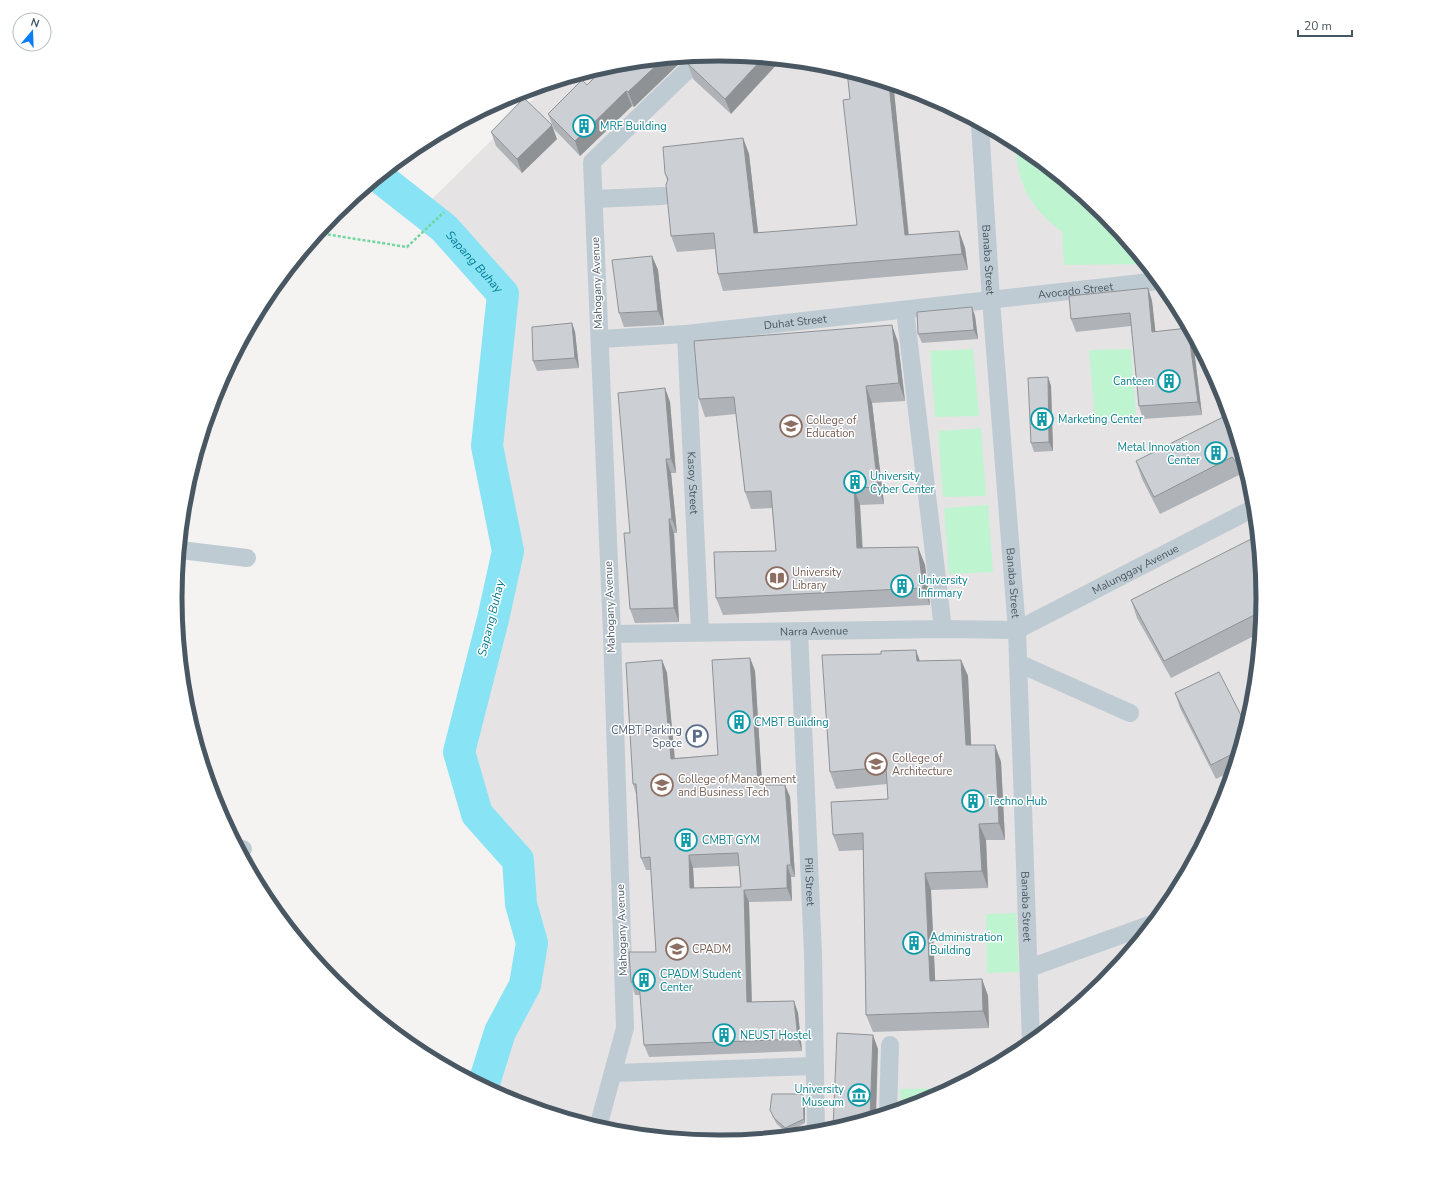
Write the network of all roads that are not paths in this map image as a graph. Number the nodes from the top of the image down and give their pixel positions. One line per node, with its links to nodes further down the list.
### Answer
1 (696, 62): 4 (lane, Mahogany Avenue)
2 (980, 129): 6 (lane, Banaba Street)
3 (663, 196): 4 (lane)
4 (594, 199): 9 (lane, Mahogany Avenue)
5 (1152, 282): 6 (lane, Avocado Street)
6 (991, 300): 7 (lane, Duhat Street); 14 (lane, Banaba Street)
7 (905, 310): 8 (lane, Duhat Street); 13 (lane)
8 (686, 334): 9 (lane, Duhat Street); 15 (lane, Kasoy Street)
9 (600, 339): 17 (lane, Mahogany Avenue)
10 (1249, 511): 14 (lane, Malunggay Avenue)
11 (184, 551): 12 (lane)
12 (246, 558)
13 (943, 629): 14 (lane, Narra Avenue); 16 (lane, Narra Avenue)
14 (1017, 630): 18 (lane, Banaba Street)
15 (700, 632): 16 (lane, Narra Avenue); 17 (lane, Narra Avenue)
16 (799, 632): 24 (lane, Pili Street)
17 (612, 634): 25 (lane, Mahogany Avenue)
18 (1018, 663): 19 (lane); 21 (lane, Banaba Street)
19 (1130, 713)
20 (1143, 927): 21 (lane)
21 (1028, 968): 22 (lane, Banaba Street)
22 (1031, 1035)
23 (890, 1045): 26 (lane)
24 (815, 1066): 25 (lane); 28 (lane, Pili Street)
25 (614, 1073): 27 (lane, Mahogany Avenue)
26 (888, 1108)
27 (600, 1122)
28 (816, 1126)

